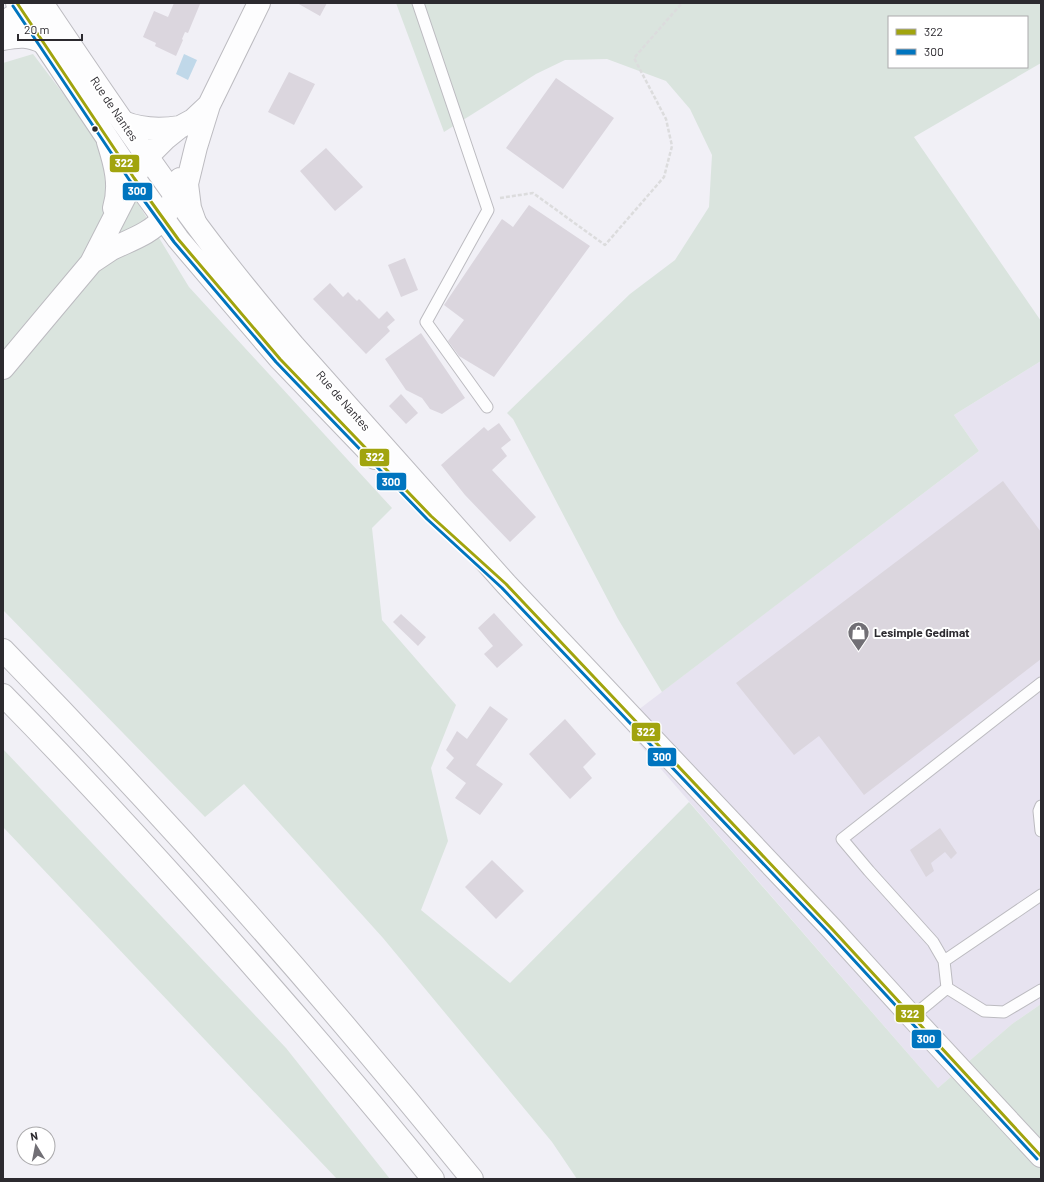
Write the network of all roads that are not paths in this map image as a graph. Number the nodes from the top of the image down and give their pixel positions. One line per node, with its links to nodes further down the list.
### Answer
1 (259, 3): 6 (main road)
2 (418, 3): 21 (lane)
3 (27, 9): 4 (main road); 5 (main road, Rue de Nantes); 7 (main road, Rue de Nantes)
4 (3, 31): 5 (main road)
5 (49, 50): 9 (main road, Rue de Nantes); 11 (main road)
6 (209, 106): 8 (main road); 10 (main road)
7 (118, 114): 8 (main road); 11 (main road, Rue de Nantes)
8 (180, 127): 11 (main road)
9 (105, 134): 11 (main road); 15 (main road)
10 (196, 147): 11 (main road); 13 (main road); 14 (main road)
11 (146, 169): 12 (main road); 13 (main road, Rue de Nantes); 15 (main road)
12 (149, 199): 13 (main road); 15 (main road)
13 (169, 206): 14 (main road, Rue de Nantes); 16 (main road); 17 (main road); 19 (main road)
14 (196, 224): 19 (main road, Rue de Nantes)
15 (109, 226): 18 (main road)
16 (178, 239): 17 (main road); 22 (main road)
17 (122, 244): 18 (main road)
18 (91, 263): 20 (main road)
19 (265, 312): 22 (main road, Rue de Nantes)
20 (3, 368)
21 (487, 407)
22 (506, 584): 32 (main road, Rue de Nantes)
23 (3, 650): 35 (main road)
24 (1041, 683): 29 (lane)
25 (3, 695): 34 (main road)
26 (1041, 806): 27 (lane)
27 (1041, 831)
28 (1041, 895): 29 (lane)
29 (944, 961): 30 (lane)
30 (947, 988): 31 (lane); 32 (lane)
31 (1041, 990)
32 (912, 1018): 33 (main road, Rue de Nantes)
33 (1041, 1156)
34 (433, 1179)
35 (472, 1179)

